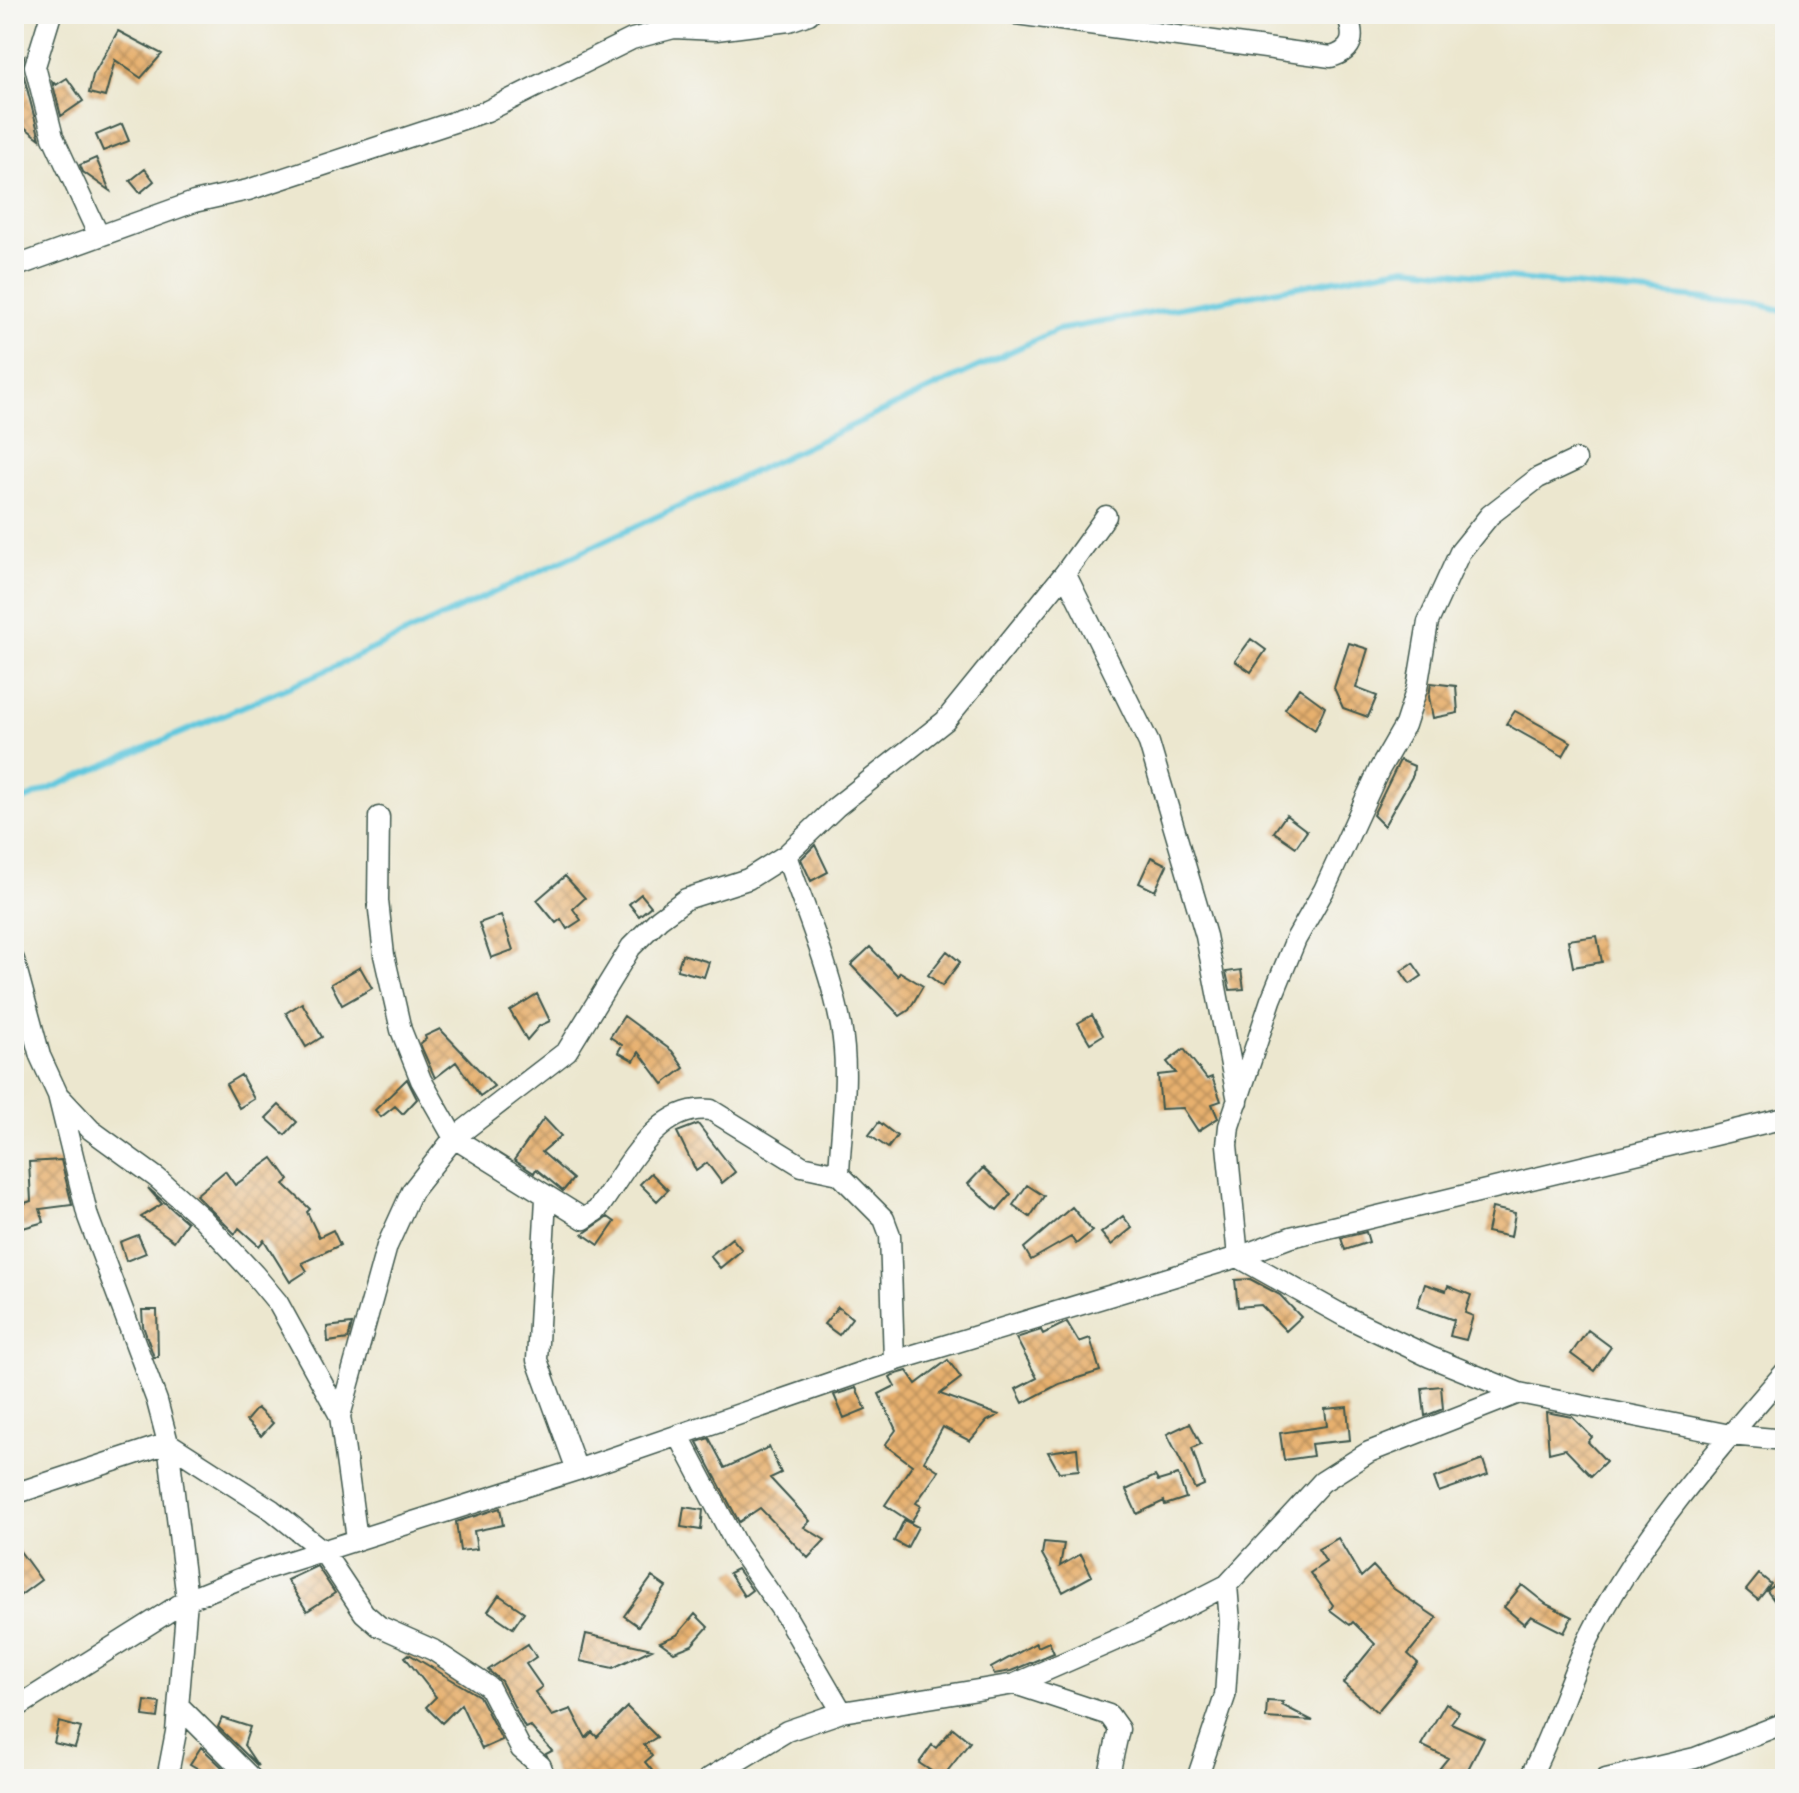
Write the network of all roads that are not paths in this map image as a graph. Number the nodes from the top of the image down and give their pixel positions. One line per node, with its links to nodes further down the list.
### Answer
1 (51, 14): 6 (street)
2 (809, 14): 5 (street)
3 (1016, 14): 4 (street)
4 (1347, 14)
5 (693, 22): 6 (street)
6 (99, 236): 7 (street)
7 (14, 267)
8 (1576, 460): 15 (street)
9 (1106, 516): 10 (street)
10 (1065, 573): 12 (street); 15 (street)
11 (379, 817): 17 (street)
12 (786, 855): 17 (street); 18 (street)
13 (14, 960): 14 (street)
14 (58, 1095): 24 (street); 28 (street)
15 (1238, 1101): 20 (street)
16 (1785, 1118): 20 (street)
17 (454, 1138): 19 (street); 24 (street)
18 (839, 1174): 19 (street); 21 (street)
19 (546, 1198): 29 (street)
20 (1238, 1257): 21 (street); 23 (street)
21 (894, 1361): 26 (street)
22 (1785, 1372): 25 (street)
23 (1519, 1393): 25 (street); 33 (street)
24 (340, 1416): 31 (street)
25 (1730, 1435): 27 (street); 40 (street)
26 (679, 1436): 29 (street); 38 (street)
27 (1785, 1440)
28 (168, 1443): 30 (street); 32 (street); 34 (street)
29 (577, 1470): 31 (street)
30 (14, 1494)
31 (357, 1539): 32 (street)
32 (322, 1550): 34 (street); 43 (street)
33 (1227, 1585): 35 (street); 46 (street)
34 (187, 1600): 36 (street); 37 (street)
35 (1015, 1684): 38 (street); 45 (street)
36 (179, 1706): 41 (street); 42 (street)
37 (14, 1709)
38 (842, 1712): 44 (street)
39 (1785, 1723): 47 (street)
40 (1532, 1778)
41 (167, 1779)
42 (252, 1779)
43 (543, 1779)
44 (708, 1779)
45 (1108, 1779)
46 (1197, 1779)
47 (1606, 1779)

